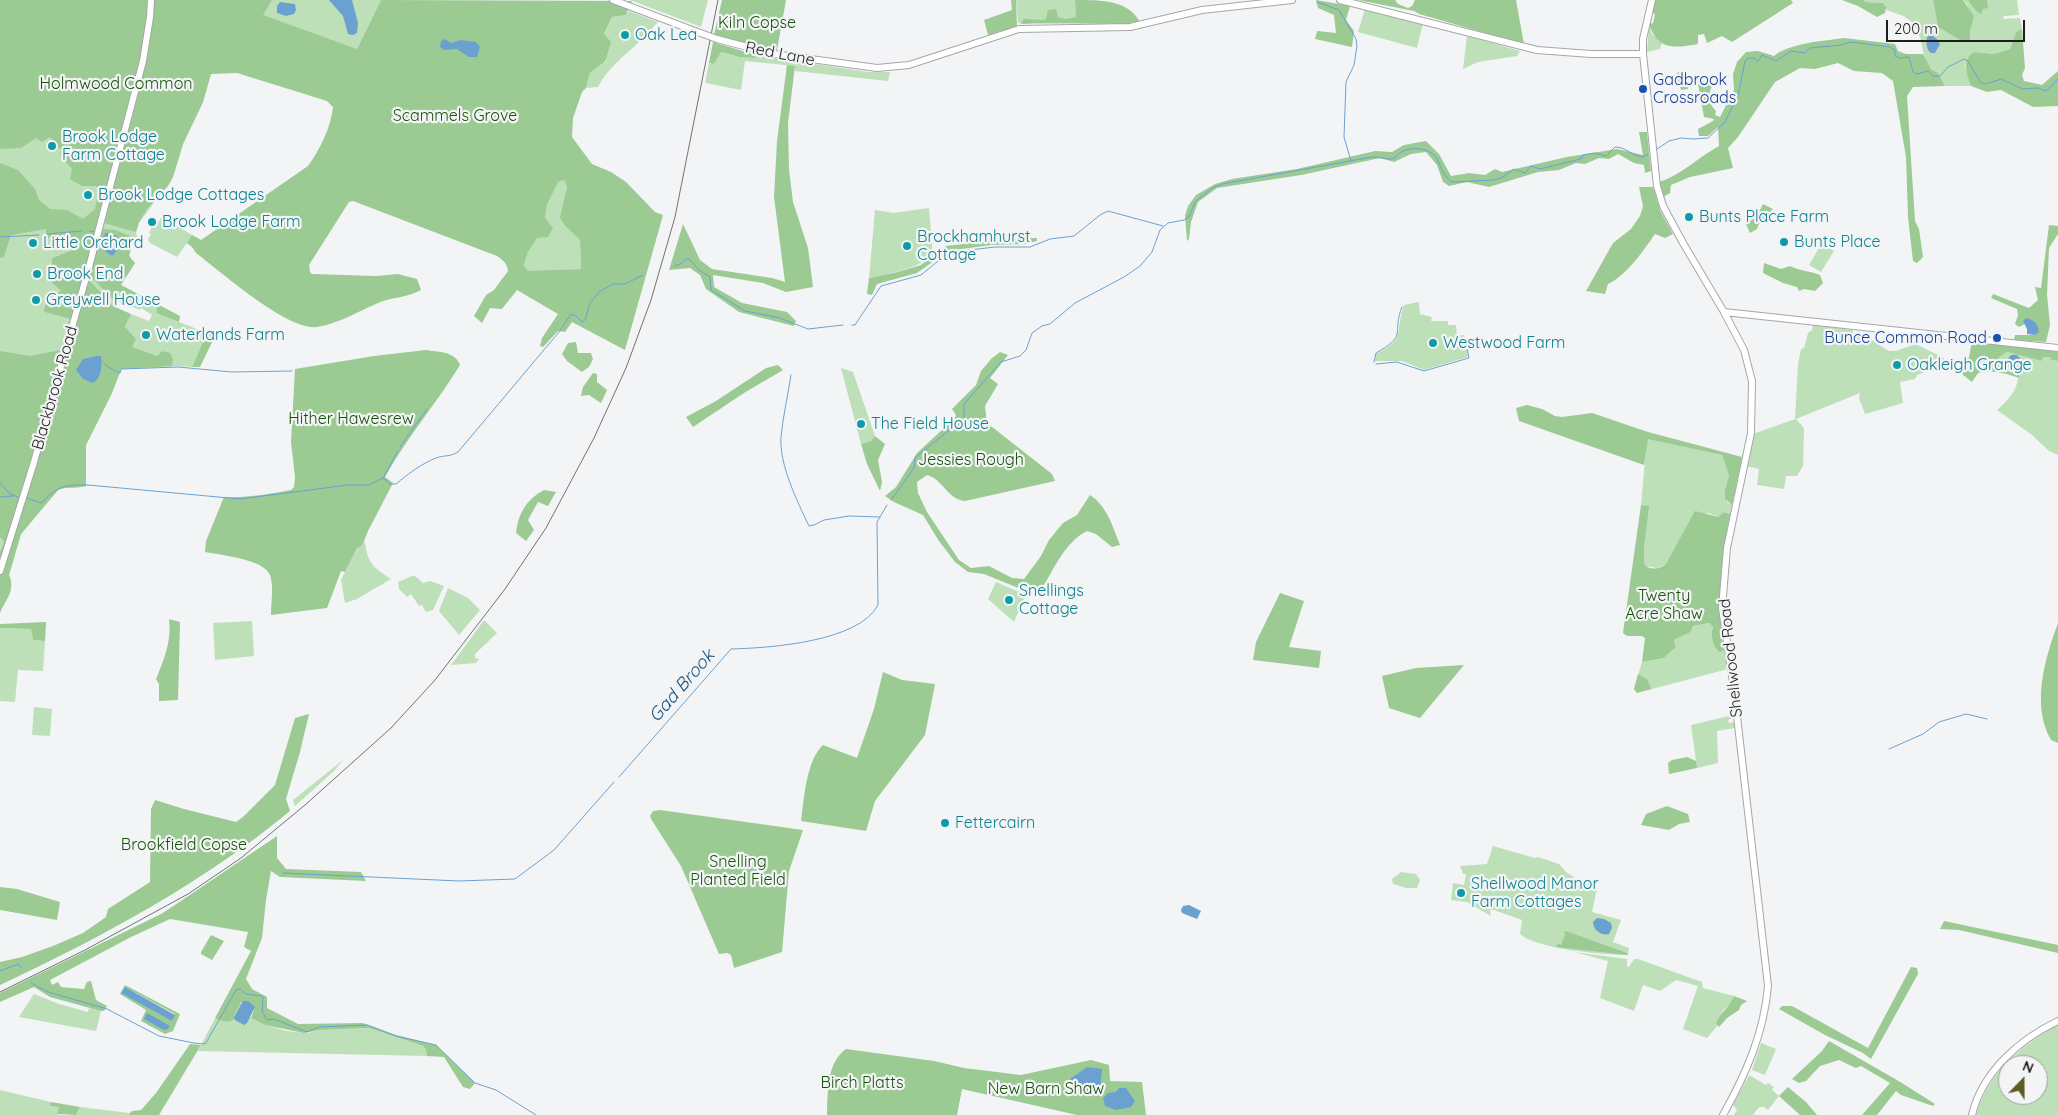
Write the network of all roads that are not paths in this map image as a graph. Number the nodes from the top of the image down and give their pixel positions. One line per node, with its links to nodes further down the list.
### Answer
1 (151, 0): 9 (street, Blackbrook Road)
2 (613, 0): 3 (street, Red Lane, bridge)
3 (1292, 0)
4 (1340, 0): 6 (street)
5 (1652, 0): 6 (street, Shellwood Road)
6 (1643, 54): 7 (street, Shellwood Road)
7 (1724, 312): 8 (street); 11 (street, Shellwood Road)
8 (2058, 348)
9 (0, 571)
10 (2058, 1021): 12 (street)
11 (1723, 1115)
12 (1972, 1115)

